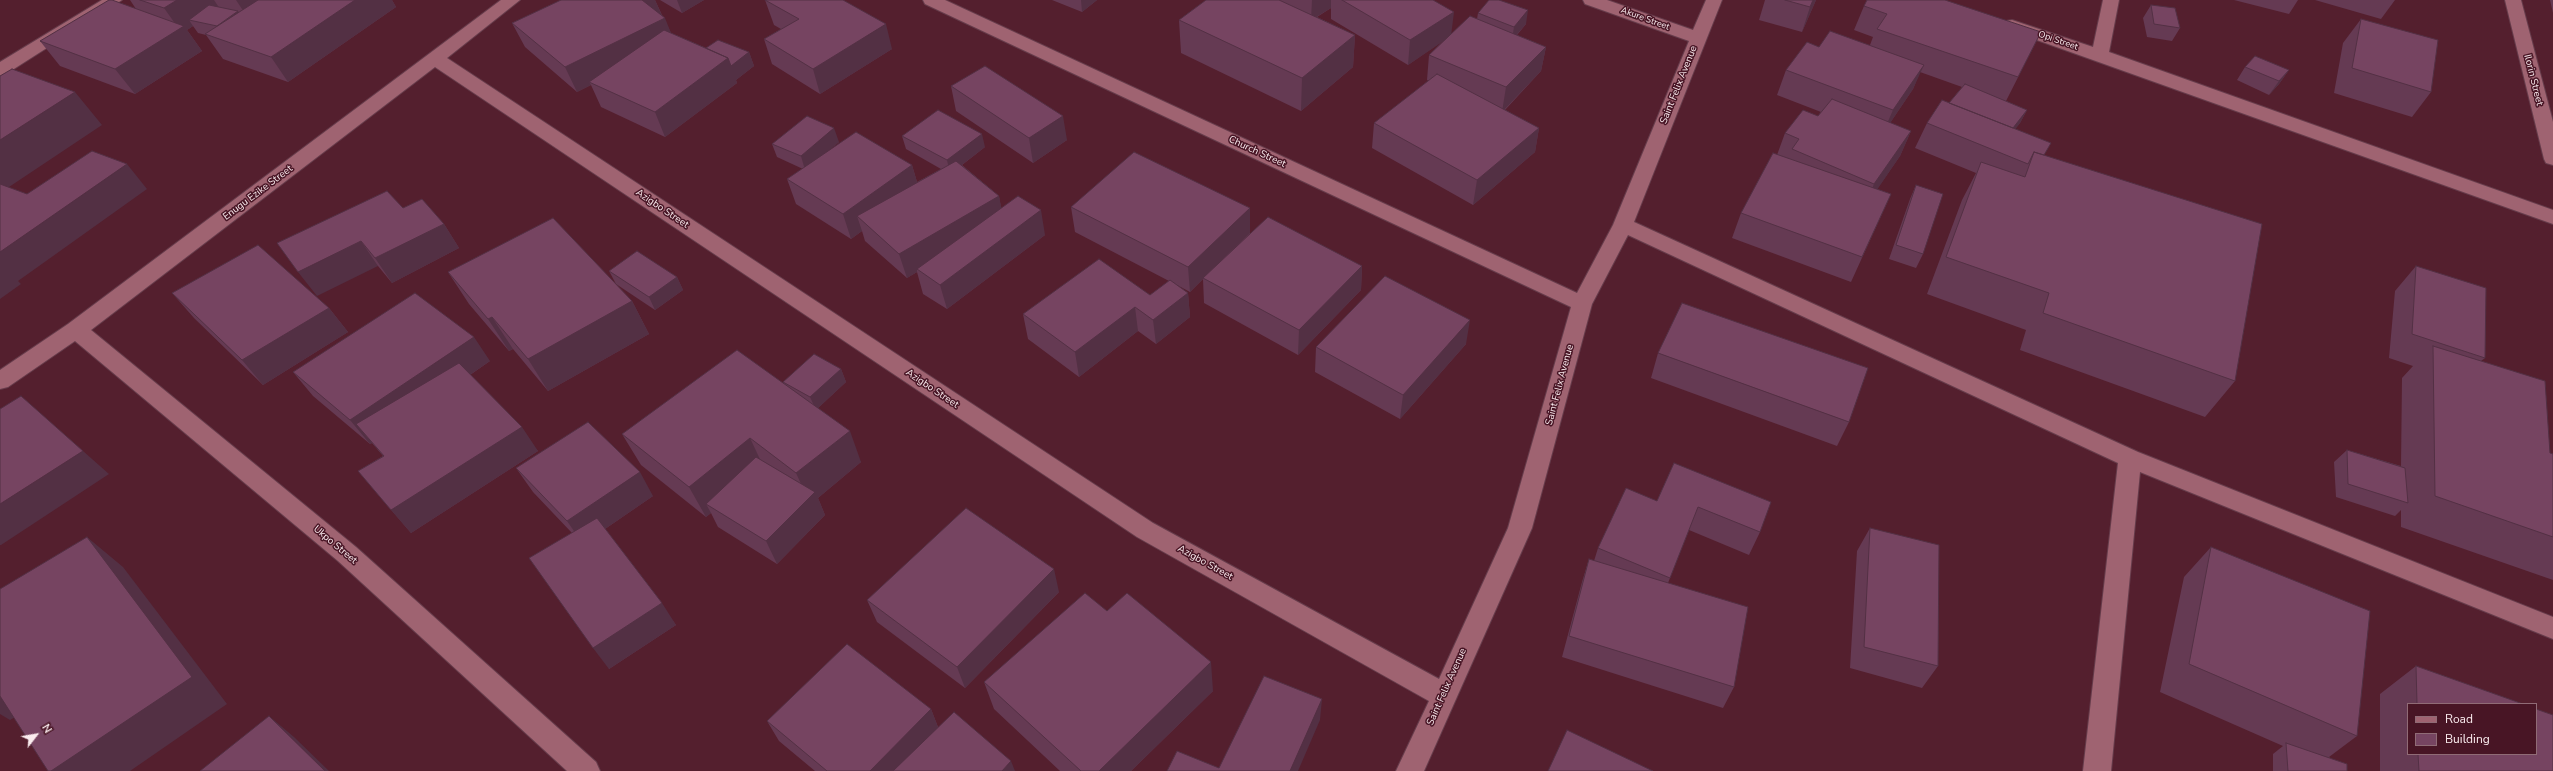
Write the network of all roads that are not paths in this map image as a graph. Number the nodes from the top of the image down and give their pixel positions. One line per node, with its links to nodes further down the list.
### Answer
1 (114, 0): 12 (street)
2 (512, 0): 11 (street, Enugu Ezike Street)
3 (931, 0): 16 (street, Church Street)
4 (1591, 0): 9 (street, Akure Street)
5 (1714, 0): 9 (street, Saint Felix Avenue)
6 (2111, 0): 10 (street)
7 (2513, 0): 13 (street, Ilorin Street)
8 (1998, 20): 10 (street, Opi Street)
9 (1698, 38): 15 (street, Saint Felix Avenue)
10 (2100, 55): 14 (street, Opi Street)
11 (436, 59): 17 (street, Enugu Ezike Street); 21 (street, Azigbo Street)
12 (0, 70)
13 (2553, 159)
14 (2553, 217)
15 (1623, 226): 16 (street, Saint Felix Avenue); 19 (street)
16 (1582, 304): 21 (street, Saint Felix Avenue)
17 (76, 330): 18 (street, Enugu Ezike Street); 22 (street, Ukpo Street)
18 (0, 381)
19 (2130, 458): 20 (street); 24 (street)
20 (2553, 628)
21 (1442, 695): 23 (street, Saint Felix Avenue)
22 (586, 771)
23 (1410, 771)
24 (2097, 771)

